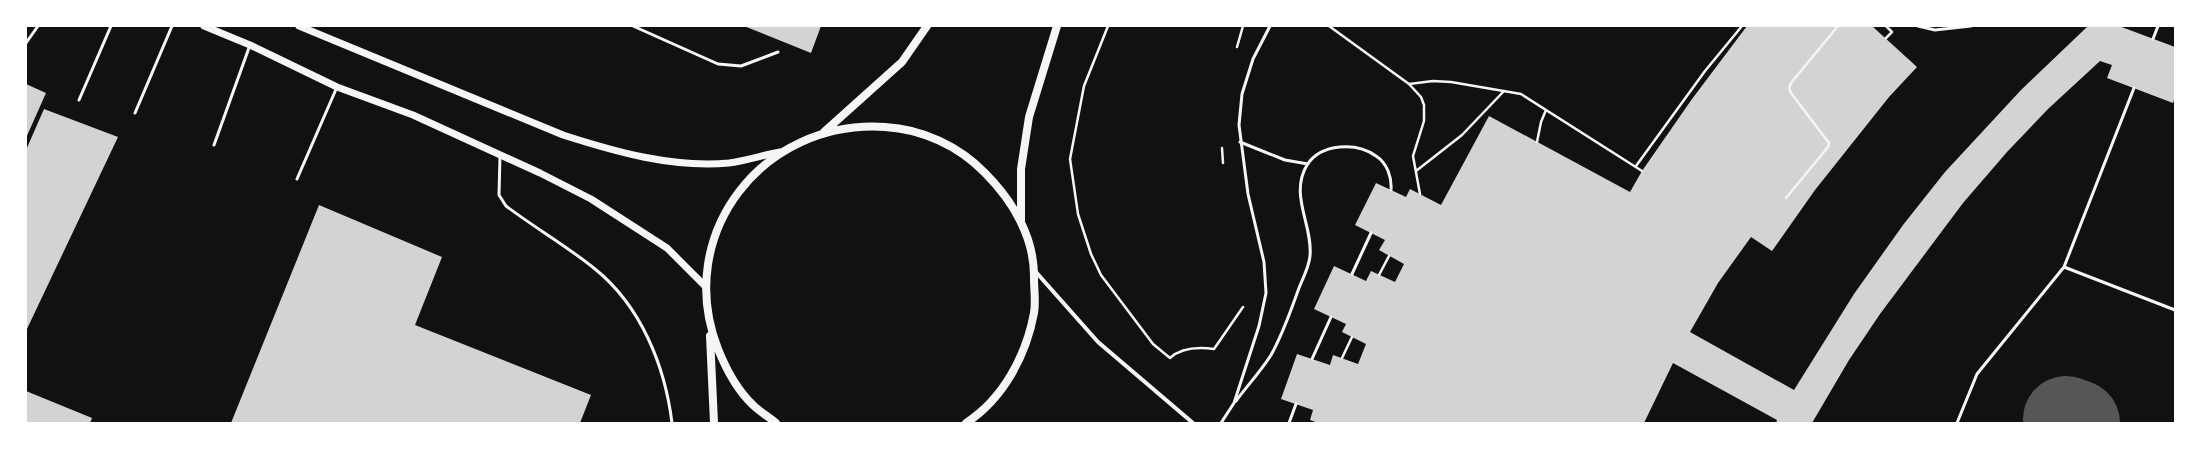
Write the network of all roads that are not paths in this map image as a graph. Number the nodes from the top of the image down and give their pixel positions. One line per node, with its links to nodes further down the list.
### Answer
1 (38, 26): 14 (lane)
2 (111, 26): 21 (lane)
3 (172, 26): 22 (lane)
4 (204, 26): 17 (street)
5 (299, 26): 26 (street)
6 (633, 26): 18 (lane)
7 (927, 26): 23 (main road)
8 (1057, 26): 31 (main road)
9 (1270, 26): 24 (lane)
10 (1918, 26): 11 (lane)
11 (1971, 26)
12 (2158, 26): 15 (lane)
13 (26, 34): 14 (lane)
14 (30, 35): 16 (lane)
15 (2153, 39)
16 (26, 43)
17 (250, 45): 19 (street); 25 (lane)
18 (778, 52)
19 (337, 87): 27 (street); 29 (lane)
20 (2134, 88): 33 (lane)
21 (79, 100)
22 (135, 113)
23 (824, 132): 26 (main road); 31 (main road)
24 (1240, 142): 28 (lane); 41 (lane)
25 (214, 145)
26 (780, 152): 36 (main road)
27 (500, 155): 36 (street); 43 (lane)
28 (1308, 164): 30 (lane); 41 (lane)
29 (297, 180)
30 (1391, 190)
31 (1021, 223): 34 (main road)
32 (1371, 233): 35 (lane)
33 (2064, 267): 37 (lane); 50 (lane)
34 (1034, 271): 46 (main road); 47 (street)
35 (1352, 274)
36 (705, 286): 39 (main road)
37 (2175, 310)
38 (1331, 317): 40 (lane)
39 (709, 327): 44 (main road); 45 (main road)
40 (1312, 359)
41 (1234, 403): 48 (lane)
42 (1296, 404): 49 (lane)
43 (672, 423)
44 (714, 423)
45 (776, 423)
46 (966, 423)
47 (1192, 423)
48 (1221, 423)
49 (1289, 423)
50 (1958, 423)

